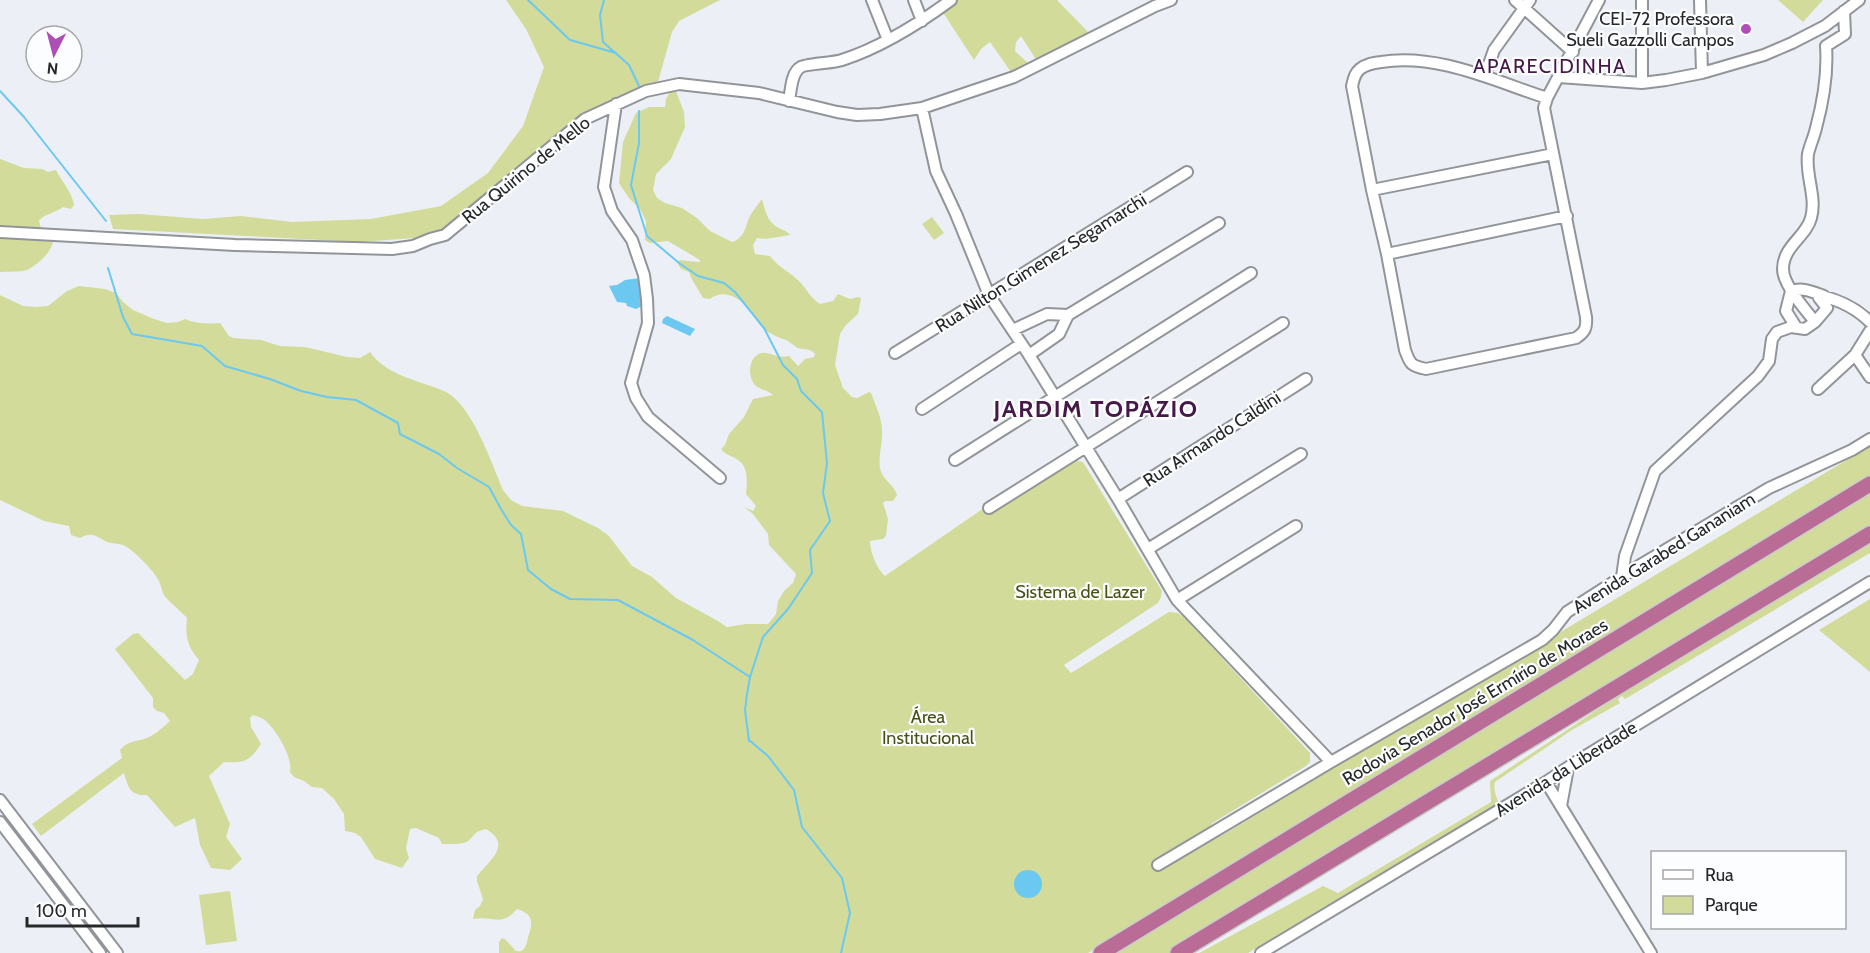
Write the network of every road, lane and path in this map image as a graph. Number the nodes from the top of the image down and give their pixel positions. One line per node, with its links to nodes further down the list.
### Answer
1 (872, 0): 13 (street)
2 (914, 0): 12 (street)
3 (951, 0): 12 (street)
4 (1171, 0): 10 (street, Rua Quirino de Mello)
5 (1599, 0): 14 (street)
6 (1642, 0): 18 (street)
7 (1700, 0): 16 (street)
8 (1859, 0): 11 (street)
9 (1523, 2): 14 (street); 15 (street)
10 (1152, 3): 22 (street, Rua Quirino de Mello)
11 (1844, 11): 16 (street); 31 (street)
12 (922, 21): 13 (street)
13 (888, 40): 20 (street)
14 (1573, 52): 17 (street)
15 (1488, 67)
16 (1702, 72): 18 (street)
17 (1559, 77): 18 (street); 19 (street)
18 (1642, 83)
19 (1547, 98): 23 (street); 25 (street)
20 (789, 101): 21 (street, Rua Quirino de Mello); 22 (street, Rua Quirino de Mello)
21 (616, 104): 28 (street, Rua Quirino de Mello); 56 (street)
22 (922, 108): 32 (street)
23 (1553, 154): 25 (street); 26 (street)
24 (1187, 172): 32 (street, Rua Nilton Gimenez Segamarchi)
25 (1372, 190): 29 (street)
26 (1567, 216): 29 (street); 29 (street)
27 (1219, 223): 35 (street)
28 (0, 232)
29 (1387, 254)
30 (1251, 273): 50 (street)
31 (1791, 291): 33 (street); 34 (street); 37 (street)
32 (989, 295): 40 (street); 44 (street, Rua Nilton Gimenez Segamarchi)
33 (1824, 296): 37 (street); 38 (street)
34 (1786, 311): 39 (street); 42 (street)
35 (1068, 315): 40 (street); 45 (street)
36 (1283, 322): 53 (street)
37 (1815, 322): 39 (street)
38 (1870, 322)
39 (1796, 327): 42 (street)
40 (1013, 330): 43 (street)
41 (1870, 331): 46 (street)
42 (1777, 332): 63 (street)
43 (1021, 344): 45 (street); 51 (street)
44 (895, 353)
45 (1029, 355): 50 (street)
46 (1855, 355): 47 (street); 49 (street)
47 (1870, 377)
48 (1306, 379): 58 (street, Rua Armando Caldini)
49 (1818, 389)
50 (1055, 397): 53 (street); 55 (street)
51 (922, 409)
52 (1870, 439): 63 (street, Avenida Garabed Gananiam)
53 (1085, 447): 58 (street); 59 (street)
54 (1301, 454): 62 (street)
55 (955, 460)
56 (720, 478)
57 (1870, 483): 75 (highway, Rodovia Senador José Ermírio de Moraes)
58 (1118, 499): 62 (street)
59 (989, 508)
60 (1296, 526): 65 (street)
61 (1870, 534): 76 (highway)
62 (1148, 549): 65 (street)
63 (1622, 577): 66 (street, Avenida Garabed Gananiam)
64 (1870, 582): 67 (street, Avenida da Liberdade)
65 (1177, 600): 66 (street)
66 (1331, 762): 72 (street, Avenida Garabed Gananiam)
67 (1568, 768): 68 (street, Avenida da Liberdade); 70 (street)
68 (1546, 782): 70 (street); 77 (street, Avenida da Liberdade)
69 (0, 800): 74 (street)
70 (1561, 806): 78 (street)
71 (0, 822): 73 (street)
72 (1158, 866)
73 (100, 953)
74 (117, 953)
75 (1101, 953)
76 (1178, 953)
77 (1261, 953)
78 (1651, 953)

